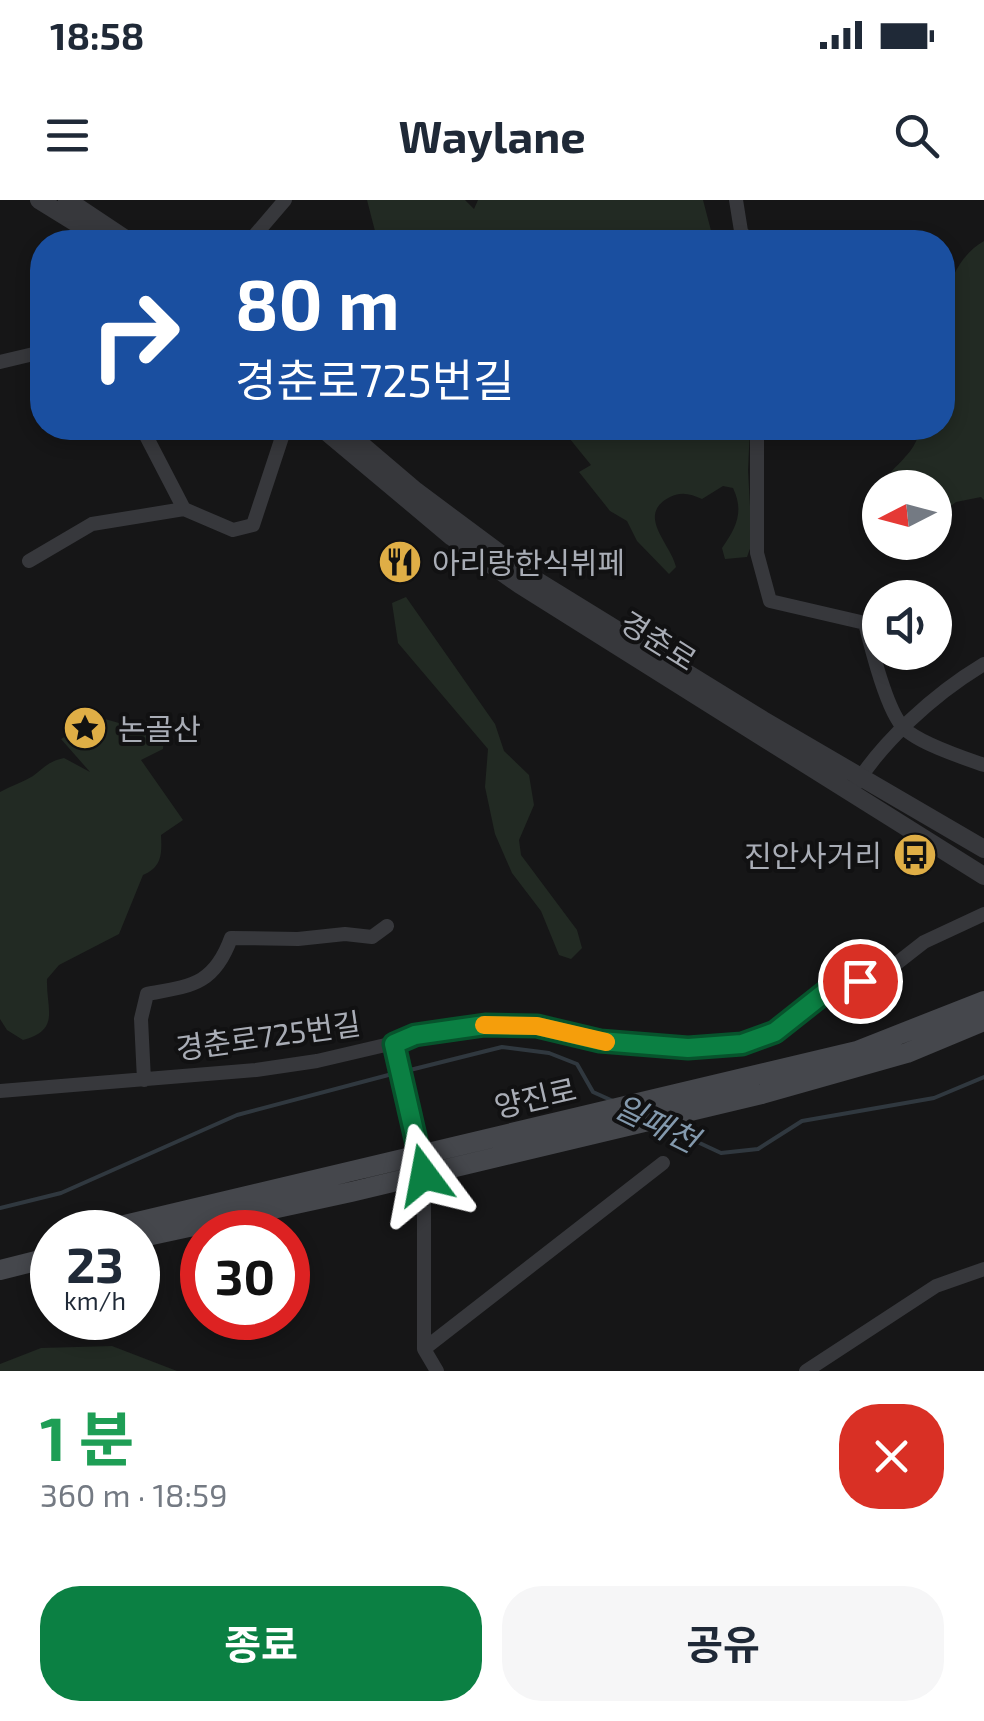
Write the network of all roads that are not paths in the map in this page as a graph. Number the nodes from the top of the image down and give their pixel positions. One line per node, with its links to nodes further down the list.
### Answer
1 (39, 200): 5 (street)
2 (67, 200): 6 (street)
3 (285, 200): 7 (street)
4 (736, 200): 8 (street)
5 (88, 230)
6 (112, 230)
7 (259, 230)
8 (742, 230)
9 (30, 355): 10 (street)
10 (0, 362)
11 (148, 440): 16 (street)
12 (282, 440): 16 (street)
13 (336, 440): 22 (street, 경춘로)
14 (357, 440): 21 (street, 경춘로)
15 (757, 440): 19 (street)
16 (184, 509): 17 (street)
17 (29, 560)
18 (984, 664): 19 (street)
19 (903, 728): 20 (street); 21 (street)
20 (984, 765)
21 (861, 775): 22 (street); 23 (street, 경춘로)
22 (850, 793): 24 (street, 경춘로)
23 (984, 850)
24 (984, 876)
25 (984, 914): 29 (street, 경춘로725번길)
26 (387, 926): 30 (street)
27 (984, 1001): 33 (main road, 양진로)
28 (984, 1021): 33 (main road, 양진로)
29 (395, 1047): 30 (street, 경춘로725번길); 33 (street)
30 (144, 1080): 31 (street, 경춘로725번길)
31 (0, 1091)
32 (663, 1163): 41 (street)
33 (422, 1165): 34 (main road, 양진로); 35 (main road, 양진로); 41 (street)
34 (160, 1219)
35 (160, 1232)
36 (30, 1248): 37 (main road)
37 (0, 1256)
38 (30, 1262): 40 (main road)
39 (984, 1269): 43 (street)
40 (0, 1270)
41 (424, 1348): 42 (street)
42 (437, 1371)
43 (806, 1371)

